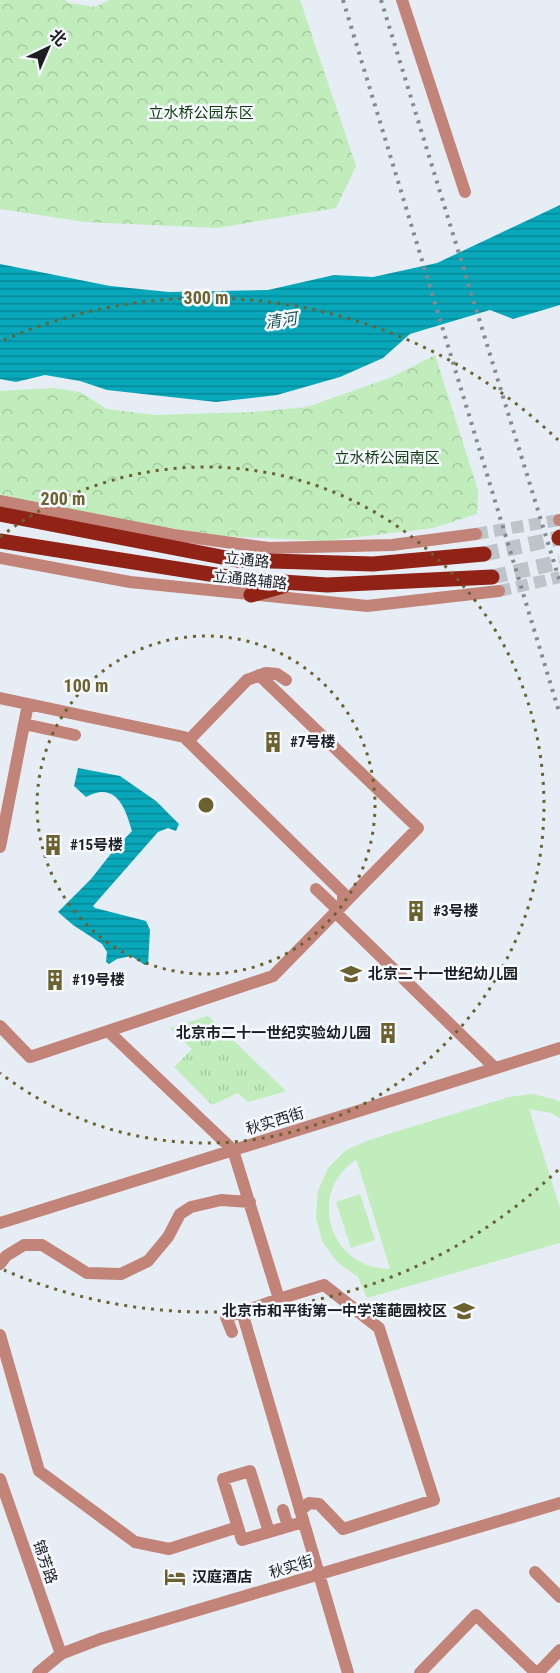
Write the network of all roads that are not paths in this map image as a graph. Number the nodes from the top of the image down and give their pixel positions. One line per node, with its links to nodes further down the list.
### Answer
1 (402, 0): 2 (street)
2 (465, 192)
3 (0, 501): 5 (street)
4 (0, 514): 7 (main road, 立通路)
5 (476, 534)
6 (0, 541): 9 (main road, 立通路)
7 (484, 554)
8 (0, 558): 11 (street, 立通路辅路)
9 (295, 582): 10 (main road, 立通路); 11 (main road)
10 (495, 584): 11 (street, 立通路辅路)
11 (251, 595)
12 (259, 675): 13 (street); 18 (street); 22 (street)
13 (286, 680)
14 (0, 698): 15 (street)
15 (28, 704): 16 (street); 18 (street)
16 (24, 724): 17 (street); 19 (street)
17 (75, 735)
18 (188, 741): 22 (street)
19 (0, 848)
20 (360, 876): 22 (street)
21 (316, 889): 22 (street)
22 (340, 905): 24 (street); 26 (street)
23 (0, 1026): 24 (street)
24 (108, 1031): 27 (street)
25 (560, 1048): 26 (street, 秋实西街)
26 (495, 1068): 27 (street, 秋实西街)
27 (233, 1150): 28 (street); 29 (street, 秋实西街)
28 (250, 1202): 30 (street); 31 (street)
29 (0, 1223)
30 (0, 1264)
31 (279, 1299): 32 (street); 38 (street)
32 (242, 1312): 33 (street); 38 (street)
33 (232, 1332)
34 (0, 1335): 40 (street)
35 (0, 1479): 46 (street, 锦芳路)
36 (560, 1503): 43 (street, 秋实街)
37 (283, 1510): 39 (street)
38 (301, 1516): 39 (street); 43 (street)
39 (288, 1526): 41 (street)
40 (238, 1527): 41 (street); 41 (street)
41 (268, 1532)
42 (535, 1572): 44 (street)
43 (319, 1574): 46 (street, 秋实街); 48 (street)
44 (560, 1597)
45 (560, 1650): 50 (street)
46 (61, 1654): 47 (street, 秋实街)
47 (38, 1673)
48 (348, 1673)
49 (420, 1673): 50 (street)
50 (537, 1673)

